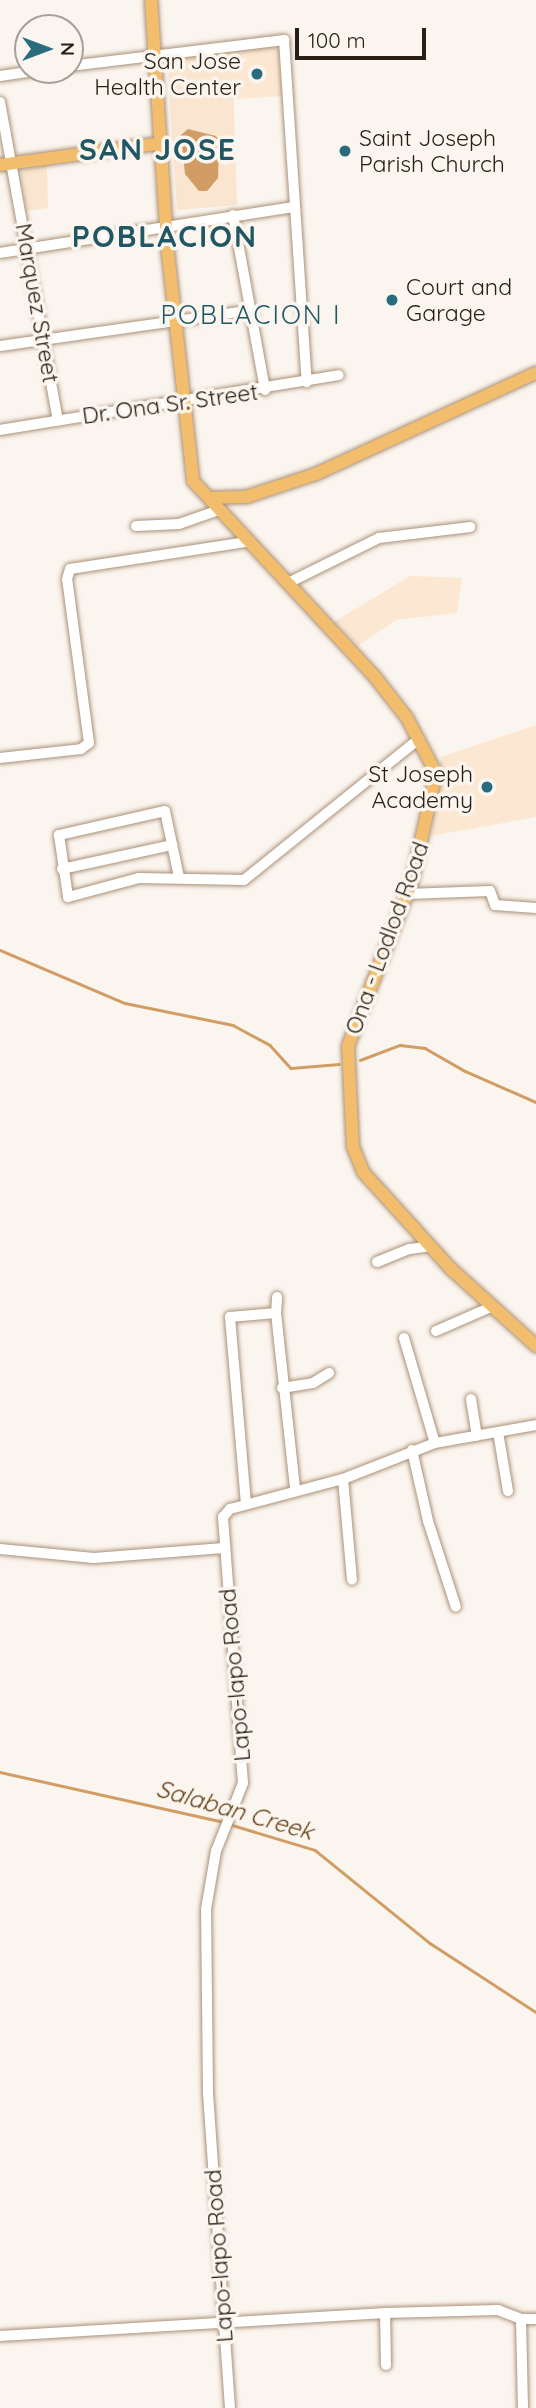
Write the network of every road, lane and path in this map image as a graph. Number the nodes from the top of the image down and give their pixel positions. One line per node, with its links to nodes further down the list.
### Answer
1 (151, 0): 2 (main road, Ona - Lodlod Road)
2 (154, 54): 3 (street); 5 (main road, Ona - Lodlod Road); 7 (street)
3 (84, 64)
4 (0, 102): 6 (street, Marquez Street)
5 (163, 144): 6 (main road); 9 (main road, Ona - Lodlod Road)
6 (6, 164): 10 (street, Marquez Street)
7 (293, 207): 8 (street); 18 (street)
8 (233, 215): 9 (street); 12 (street)
9 (168, 227): 10 (street); 13 (main road, Ona - Lodlod Road)
10 (28, 248): 11 (street); 14 (street, Marquez Street)
11 (0, 253)
12 (252, 310): 13 (street); 19 (street)
13 (174, 321): 14 (street); 20 (main road, Ona - Lodlod Road)
14 (43, 338): 15 (street); 21 (street, Marquez Street)
15 (0, 346)
16 (536, 373): 23 (main road)
17 (339, 376): 18 (street, Dr. Ona Sr. Street)
18 (307, 382): 19 (street, Dr. Ona Sr. Street)
19 (266, 390): 20 (street, Dr. Ona Sr. Street)
20 (183, 403): 21 (street, Dr. Ona Sr. Street); 23 (main road, Ona - Lodlod Road)
21 (58, 421): 22 (street, Dr. Ona Sr. Street)
22 (0, 430)
23 (210, 498): 24 (main road, Ona - Lodlod Road)
24 (219, 510): 25 (street); 27 (main road, Ona - Lodlod Road)
25 (136, 526)
26 (470, 527): 28 (street)
27 (247, 542): 28 (main road, Ona - Lodlod Road); 30 (street)
28 (288, 583): 29 (main road, Ona - Lodlod Road)
29 (419, 738): 33 (street); 34 (main road, Ona - Lodlod Road)
30 (0, 758)
31 (172, 845): 32 (street); 32 (street); 33 (street)
32 (62, 869): 33 (street)
33 (179, 877)
34 (406, 894): 35 (street); 36 (main road, Ona - Lodlod Road)
35 (536, 908)
36 (431, 1246): 37 (street); 39 (main road, Ona - Lodlod Road)
37 (377, 1262)
38 (277, 1297): 40 (street)
39 (491, 1307): 41 (street); 43 (main road, Ona - Lodlod Road)
40 (276, 1313): 45 (street); 55 (street)
41 (436, 1331)
42 (404, 1338): 50 (street)
43 (536, 1346)
44 (329, 1373): 45 (street)
45 (282, 1388): 53 (street)
46 (471, 1399): 49 (street)
47 (536, 1425): 48 (street, Lapo-lapo Road)
48 (498, 1433): 49 (street, Lapo-lapo Road); 54 (street)
49 (477, 1436): 50 (street, Lapo-lapo Road)
50 (435, 1443): 51 (street, Lapo-lapo Road)
51 (412, 1450): 52 (street, Lapo-lapo Road); 59 (street)
52 (343, 1479): 53 (street, Lapo-lapo Road); 58 (street)
53 (295, 1489): 55 (street, Lapo-lapo Road)
54 (508, 1491)
55 (246, 1504): 56 (street, Lapo-lapo Road)
56 (224, 1548): 57 (street); 63 (street, Lapo-lapo Road)
57 (0, 1549)
58 (352, 1580)
59 (456, 1607)
60 (384, 2313): 61 (street); 63 (street); 65 (street)
61 (521, 2319): 62 (street); 67 (street)
62 (536, 2319)
63 (222, 2323): 64 (street); 66 (street, Lapo-lapo Road)
64 (0, 2336)
65 (386, 2365)
66 (230, 2408)
67 (523, 2408)

